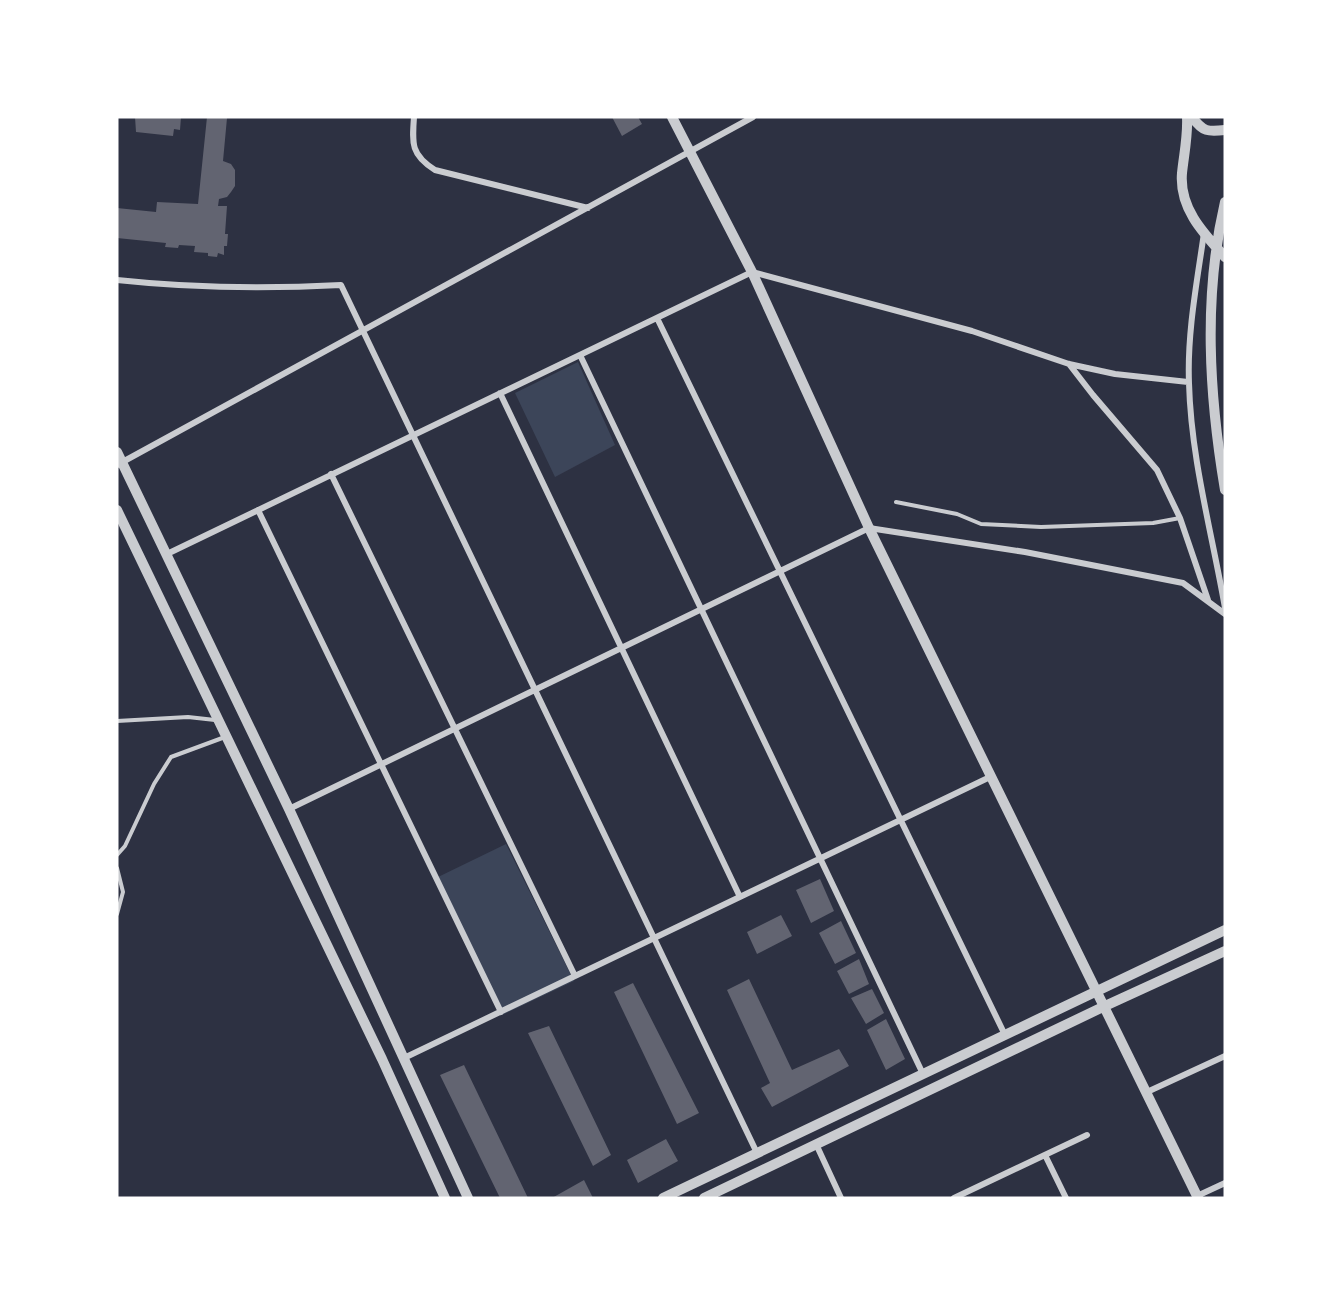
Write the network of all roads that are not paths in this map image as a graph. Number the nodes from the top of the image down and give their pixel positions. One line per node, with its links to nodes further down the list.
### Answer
1 (414, 117): 8 (street)
2 (672, 117): 6 (street)
3 (753, 117): 6 (street)
4 (1190, 117): 5 (street); 9 (street)
5 (1225, 130)
6 (692, 152): 8 (street); 12 (street)
7 (1225, 202): 10 (street)
8 (588, 208): 15 (street)
9 (1204, 232): 10 (street); 18 (street)
10 (1215, 246): 11 (street); 23 (street)
11 (1225, 257)
12 (752, 272): 14 (street); 17 (street); 28 (street)
13 (117, 280): 15 (street)
14 (657, 318): 16 (street); 30 (street)
15 (363, 330): 20 (street); 21 (street)
16 (580, 355): 19 (street); 33 (street)
17 (1069, 364): 18 (street); 27 (street)
18 (1188, 382): 32 (street)
19 (501, 393): 20 (street); 35 (street)
20 (413, 435): 22 (street); 36 (street)
21 (119, 459): 29 (street)
22 (331, 474): 26 (street); 39 (street)
23 (1225, 490)
24 (896, 502): 27 (lane)
25 (117, 510): 38 (street)
26 (258, 510): 29 (street); 41 (street)
27 (1180, 518): 31 (street)
28 (869, 528): 30 (street); 31 (street); 42 (street)
29 (167, 554): 43 (street)
30 (780, 571): 33 (street); 44 (street)
31 (1209, 602): 34 (street)
32 (1225, 608)
33 (702, 609): 35 (street); 46 (street)
34 (1225, 614)
35 (621, 648): 36 (street); 48 (street)
36 (535, 690): 39 (street); 51 (street)
37 (117, 720): 38 (lane)
38 (218, 720): 40 (street)
39 (455, 728): 41 (street); 53 (street)
40 (226, 737): 45 (lane); 68 (street)
41 (381, 764): 43 (street); 56 (street)
42 (990, 777): 44 (street); 54 (street)
43 (289, 809): 59 (street)
44 (901, 820): 46 (street); 57 (street)
45 (117, 855)
46 (820, 858): 48 (street); 60 (street)
47 (117, 868): 49 (lane)
48 (740, 897): 51 (street)
49 (117, 914)
50 (1225, 930): 54 (street)
51 (654, 938): 53 (street); 64 (street)
52 (1225, 951): 55 (street)
53 (575, 976): 56 (street)
54 (1097, 991): 55 (street); 57 (street)
55 (1105, 1006): 61 (street); 63 (street)
56 (501, 1012): 59 (street)
57 (1005, 1035): 60 (street)
58 (1225, 1056): 61 (street)
59 (404, 1059): 69 (street)
60 (923, 1074): 64 (street)
61 (1147, 1092): 67 (street)
62 (1087, 1135): 65 (street)
63 (816, 1144): 71 (street); 72 (street)
64 (758, 1153): 70 (street)
65 (1045, 1155): 73 (street); 74 (street)
66 (1225, 1182): 67 (street)
67 (1198, 1197)
68 (445, 1198)
69 (468, 1198)
70 (663, 1198)
71 (704, 1198)
72 (842, 1198)
73 (954, 1198)
74 (1065, 1198)

